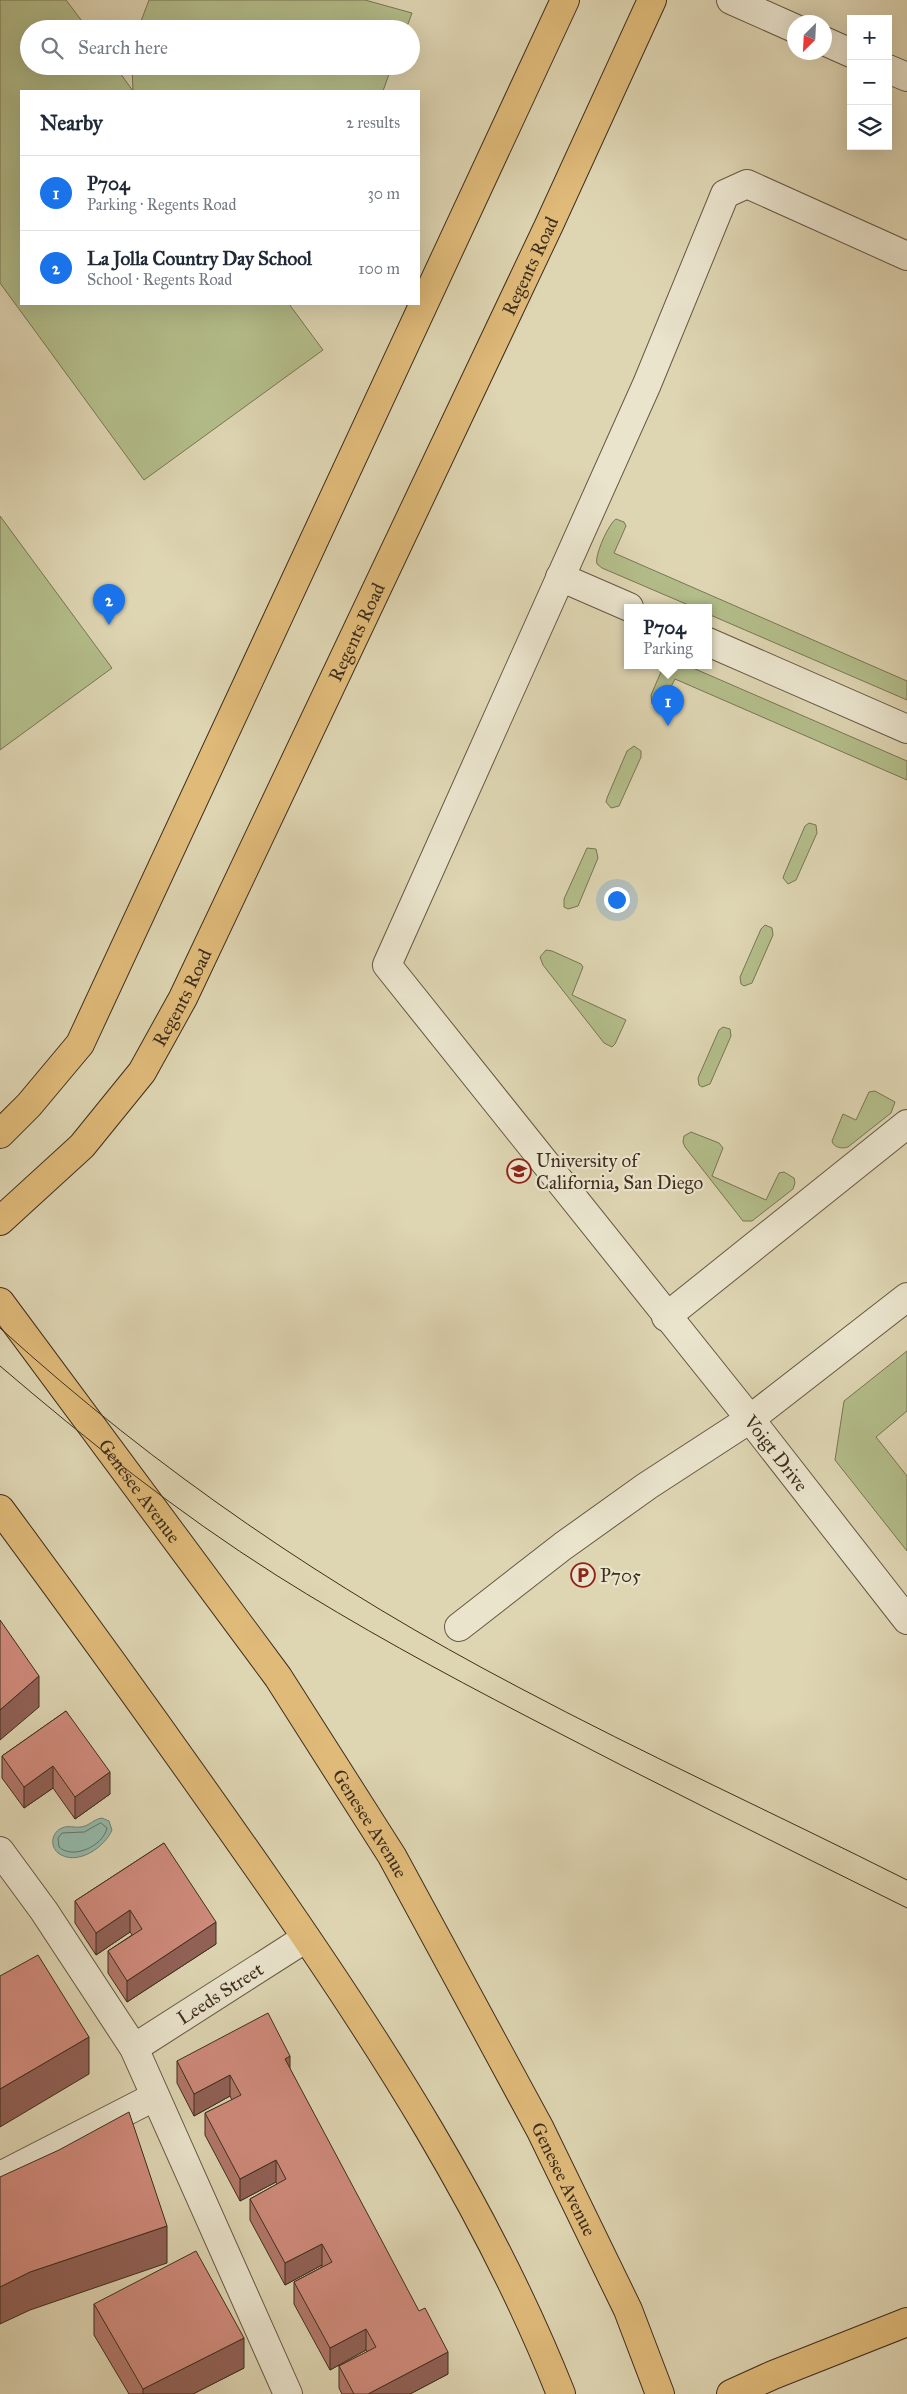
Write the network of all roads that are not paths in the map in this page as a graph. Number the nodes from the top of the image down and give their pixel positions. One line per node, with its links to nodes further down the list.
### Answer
1 (565, 0): 15 (main road)
2 (652, 0): 16 (main road, Regents Road)
3 (731, 0): 4 (street)
4 (787, 25)
5 (832, 45): 6 (street)
6 (847, 51)
7 (892, 71): 8 (street)
8 (907, 77)
9 (907, 256): 10 (street)
10 (560, 577): 11 (street); 19 (street)
11 (624, 605)
12 (712, 644): 13 (street)
13 (907, 729)
14 (907, 1124): 19 (street)
15 (0, 1134)
16 (0, 1221)
17 (907, 1297): 20 (street, Voigt Drive)
18 (0, 1302): 32 (main road, Genesee Avenue)
19 (666, 1317): 20 (street)
20 (750, 1419): 22 (street, Voigt Drive); 23 (street)
21 (0, 1509): 25 (main road)
22 (907, 1620)
23 (459, 1627)
24 (0, 1851): 26 (street)
25 (306, 1938): 26 (street, Leeds Street); 31 (main road)
26 (134, 2048): 27 (street)
27 (154, 2097): 28 (street); 30 (street)
28 (0, 2176)
29 (907, 2322): 33 (main road)
30 (288, 2394)
31 (561, 2394)
32 (660, 2394)
33 (731, 2394)

